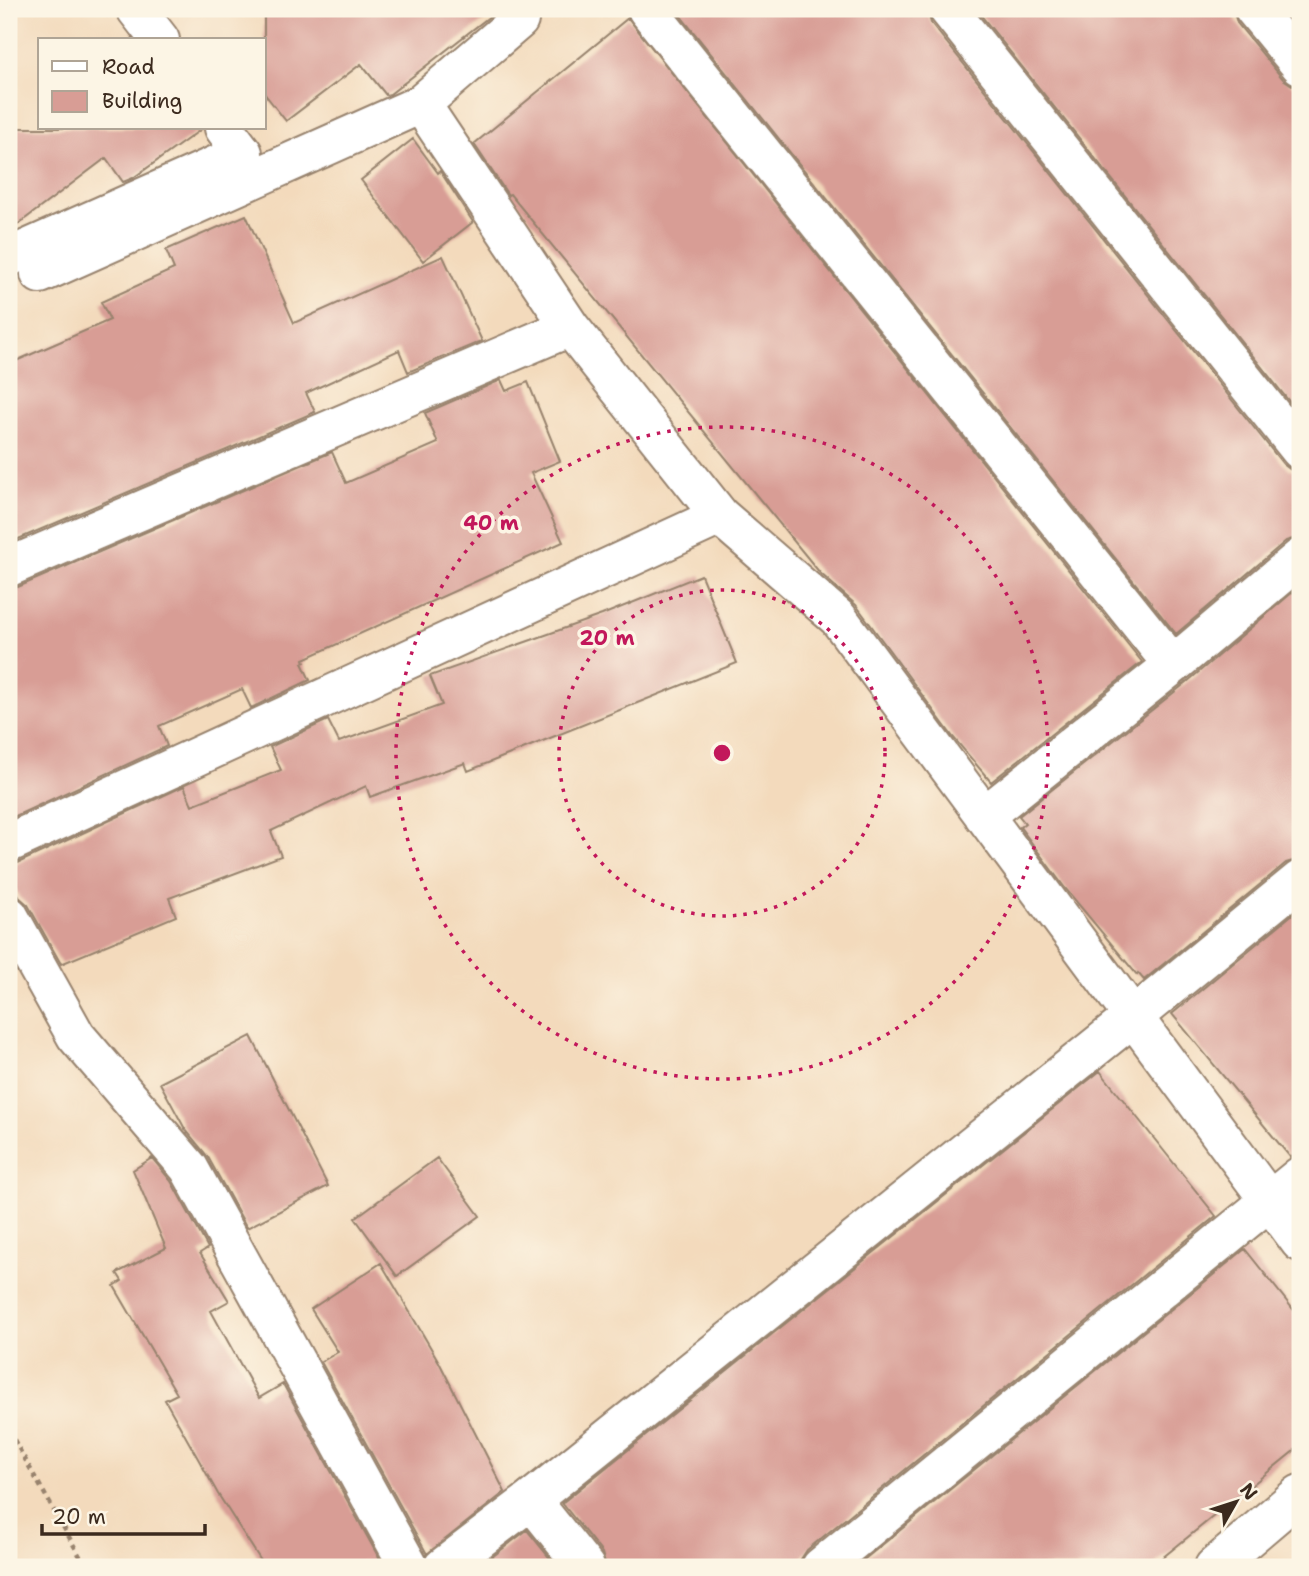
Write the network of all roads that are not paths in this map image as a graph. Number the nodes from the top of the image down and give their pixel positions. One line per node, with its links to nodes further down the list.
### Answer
1 (136, 9): 6 (street)
2 (648, 9): 16 (street)
3 (948, 9): 12 (street)
4 (1254, 9): 7 (street)
5 (521, 12): 8 (street)
6 (158, 38)
7 (1300, 65)
8 (421, 104): 9 (street); 11 (street)
9 (239, 153): 10 (street)
10 (24, 265)
11 (570, 327): 13 (street); 15 (street)
12 (1300, 450)
13 (720, 516): 17 (street); 18 (street)
14 (1300, 558): 16 (street)
15 (9, 567)
16 (1173, 664): 17 (street)
17 (984, 816): 21 (street)
18 (9, 843)
19 (1300, 880): 21 (street)
20 (9, 916): 27 (street)
21 (1133, 1017): 23 (street); 26 (street)
22 (1300, 1176): 23 (street)
23 (1269, 1201): 24 (street); 30 (street)
24 (1300, 1242)
25 (1300, 1494): 31 (street)
26 (531, 1500): 28 (street); 29 (street)
27 (409, 1567)
28 (443, 1567)
29 (586, 1567)
30 (821, 1567)
31 (1214, 1567)

